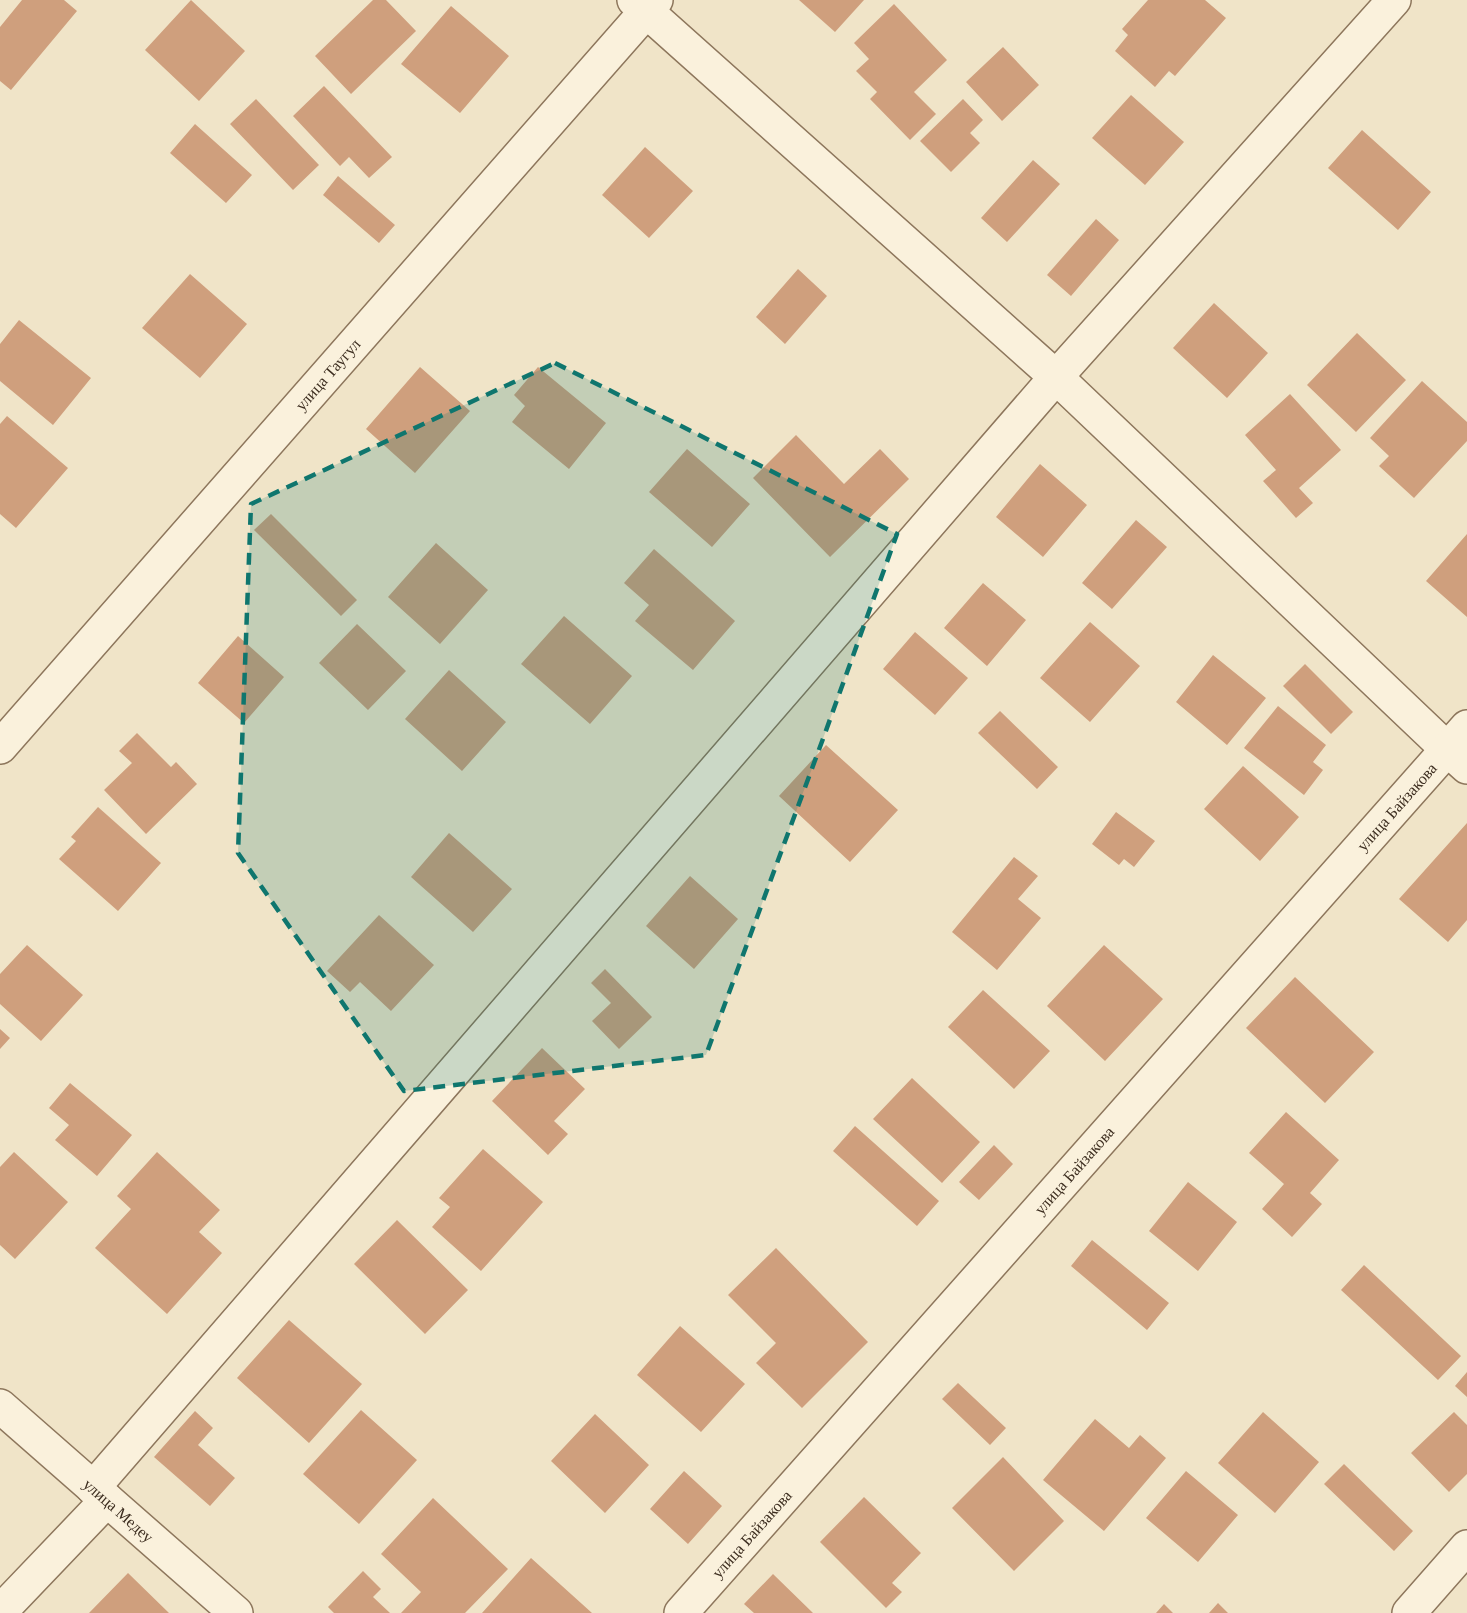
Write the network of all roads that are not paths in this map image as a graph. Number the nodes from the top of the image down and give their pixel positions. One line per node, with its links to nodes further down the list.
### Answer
1 (1394, 0): 3 (street)
2 (645, 4): 3 (street); 4 (street, улица Таугул)
3 (1056, 377): 5 (street); 7 (street)
4 (0, 747)
5 (1460, 748): 11 (street, улица Байзакова)
6 (0, 1406): 7 (street, улица Медеу)
7 (100, 1494): 9 (street); 10 (street, улица Медеу)
8 (1467, 1547): 12 (street)
9 (0, 1612)
10 (236, 1613)
11 (681, 1613)
12 (1408, 1613)

